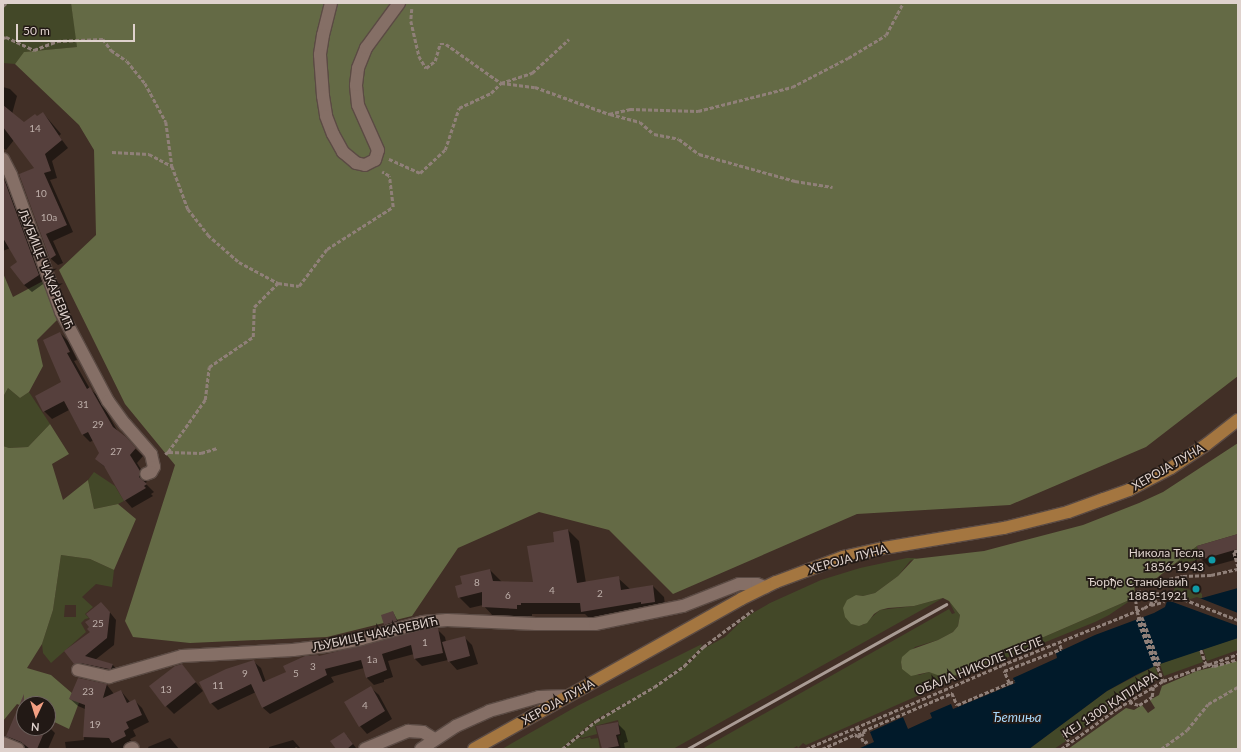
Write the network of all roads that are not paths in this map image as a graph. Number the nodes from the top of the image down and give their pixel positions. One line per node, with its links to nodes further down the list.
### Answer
1 (331, 3): 2 (street)
2 (398, 3)
3 (3, 159): 5 (street, ЉУБИЦЕ ЧАКАРЕВИЋ)
4 (1238, 420): 6 (main road, ХЕРОЈА ЛУНА)
5 (146, 474)
6 (765, 587): 7 (street, ЉУБИЦЕ ЧАКАРЕВИЋ); 8 (main road, ХЕРОЈА ЛУНА)
7 (78, 670)
8 (567, 696): 9 (street); 14 (main road, ХЕРОЈА ЛУНА)
9 (434, 739): 12 (street); 13 (street)
10 (3, 742): 11 (street)
11 (18, 749)
12 (365, 749)
13 (421, 749)
14 (474, 749)

